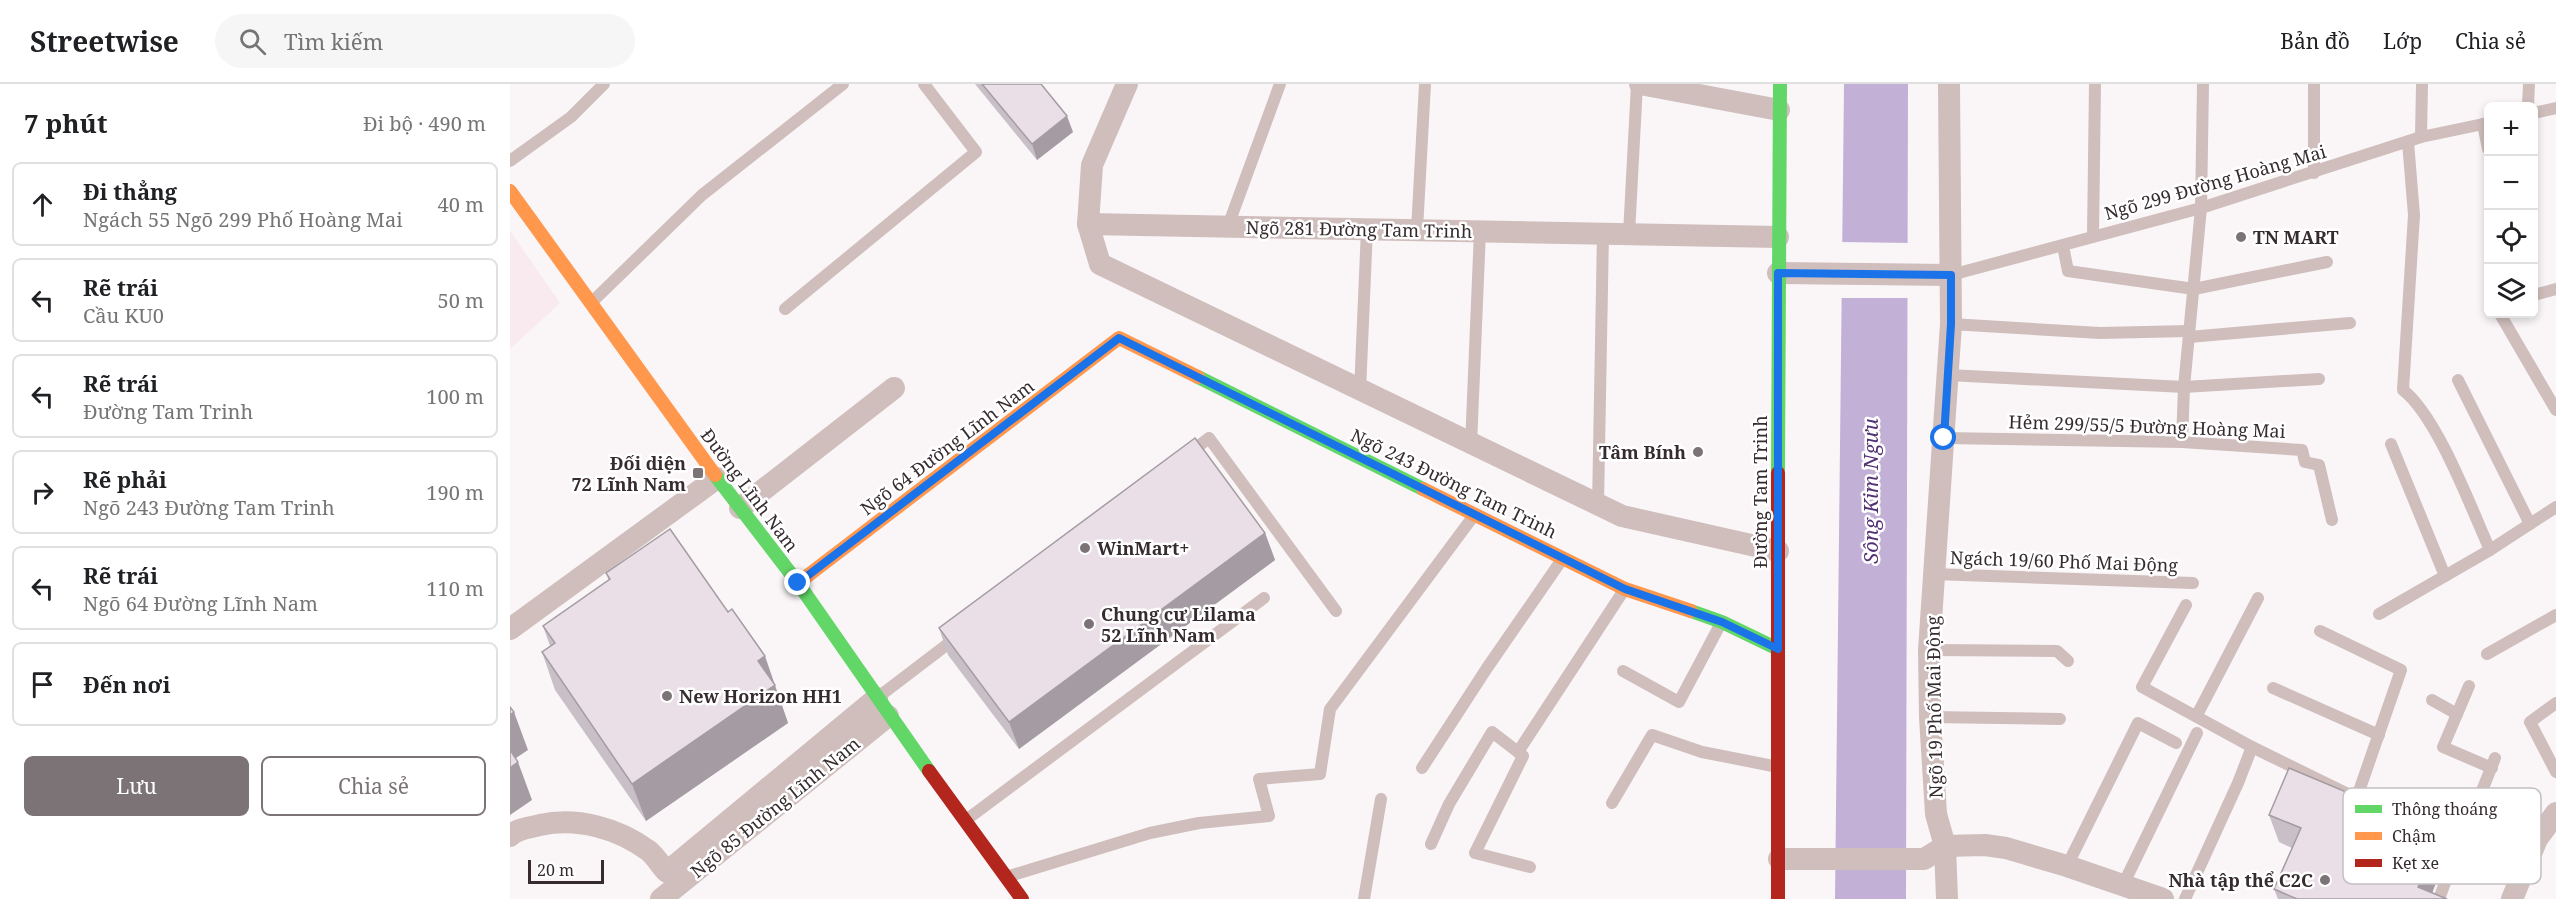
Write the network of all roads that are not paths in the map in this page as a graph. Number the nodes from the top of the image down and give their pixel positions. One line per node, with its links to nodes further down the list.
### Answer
1 (604, 84): 22 (lane)
2 (843, 84): 42 (lane)
3 (924, 84): 43 (lane)
4 (1127, 84): 26 (street)
5 (1280, 84): 27 (lane)
6 (1425, 84): 29 (lane)
7 (1639, 84): 17 (street); 32 (lane)
8 (1780, 84): 17 (main road, Đường Tam Trinh)
9 (1948, 84): 38 (street, Ngõ 19 Phố Mai Động)
10 (2094, 84): 33 (lane)
11 (2203, 84): 25 (lane)
12 (2314, 84): 23 (lane)
13 (2422, 84): 20 (lane)
14 (2529, 84): 15 (lane)
15 (2528, 102)
16 (2556, 108): 18 (lane)
17 (1779, 110): 34 (main road, Đường Tam Trinh)
18 (2538, 112)
19 (2484, 123): 20 (lane, Ngõ 299 Đường Hoàng Mai)
20 (2421, 137): 21 (lane, Ngõ 299 Đường Hoàng Mai)
21 (2408, 142): 23 (lane, Ngõ 299 Đường Hoàng Mai); 68 (lane)
22 (510, 161)
23 (2314, 173): 25 (lane, Ngõ 299 Đường Hoàng Mai)
24 (510, 191): 42 (main road, Đường Lĩnh Nam)
25 (2201, 208): 33 (lane, Ngõ 299 Đường Hoàng Mai); 39 (lane)
26 (1088, 224): 27 (street, Ngõ 281 Đường Tam Trinh); 54 (street)
27 (1228, 226): 28 (street, Ngõ 281 Đường Tam Trinh)
28 (1367, 229): 29 (street, Ngõ 281 Đường Tam Trinh); 54 (lane)
29 (1417, 230): 30 (street, Ngõ 281 Đường Tam Trinh)
30 (1480, 231): 31 (street, Ngõ 281 Đường Tam Trinh); 59 (lane)
31 (1603, 234): 32 (street, Ngõ 281 Đường Tam Trinh); 62 (lane)
32 (1629, 234): 34 (street, Ngõ 281 Đường Tam Trinh)
33 (2093, 236): 35 (lane, Ngõ 299 Đường Hoàng Mai)
34 (1778, 237): 37 (main road, Đường Tam Trinh)
35 (2063, 246): 38 (lane, Ngõ 299 Đường Hoàng Mai); 39 (lane)
36 (2327, 262): 39 (lane)
37 (1778, 273): 38 (street); 69 (main road, Đường Tam Trinh)
38 (1951, 275): 46 (street, Ngõ 19 Phố Mai Động)
39 (2194, 289): 47 (lane)
40 (2556, 289): 41 (lane)
41 (2538, 294)
42 (592, 302): 61 (main road, Đường Lĩnh Nam)
43 (785, 309)
44 (2502, 318): 55 (lane)
45 (2350, 322): 47 (lane)
46 (1951, 324): 47 (lane); 49 (street, Ngõ 19 Phố Mai Động)
47 (2189, 334): 52 (lane)
48 (1119, 338): 65 (main road, Ngõ 243 Đường Tam Trinh); 73 (main road, Ngõ 64 Đường Lĩnh Nam)
49 (1948, 375): 52 (lane); 56 (street, Ngõ 19 Phố Mai Động)
50 (2319, 379): 52 (lane)
51 (2458, 380): 67 (lane)
52 (2184, 387): 57 (lane)
53 (894, 388): 64 (street)
54 (1360, 391): 59 (street)
55 (2556, 410)
56 (1944, 438): 57 (lane, Hẻm 299/55/5 Đường Hoàng Mai); 71 (street, Ngõ 19 Phố Mai Động)
57 (2182, 442): 66 (lane, Hẻm 299/55/5 Đường Hoàng Mai)
58 (2391, 444): 72 (lane)
59 (1471, 445): 62 (street)
60 (1181, 460): 79 (lane)
61 (717, 478): 64 (main road, Đường Lĩnh Nam); 84 (street)
62 (1598, 505): 69 (street)
63 (2556, 507): 67 (lane)
64 (740, 508): 73 (main road, Đường Lĩnh Nam)
65 (1476, 513): 70 (main road, Ngõ 243 Đường Tam Trinh); 122 (lane)
66 (2332, 520)
67 (2530, 524): 68 (lane)
68 (2490, 550): 72 (lane)
69 (1778, 551): 86 (main road, Đường Tam Trinh)
70 (1564, 557): 75 (main road, Ngõ 243 Đường Tam Trinh); 106 (lane)
71 (1933, 574): 74 (lane, Ngách 19/60 Phố Mai Động); 87 (street, Ngõ 19 Phố Mai Động)
72 (2445, 576): 80 (lane)
73 (798, 583): 95 (main road, Đường Lĩnh Nam)
74 (2193, 583)
75 (1625, 589): 82 (main road, Ngõ 243 Đường Tam Trinh); 104 (lane)
76 (1264, 598): 113 (lane)
77 (2258, 598): 97 (lane)
78 (2186, 605): 97 (lane)
79 (1336, 611)
80 (2379, 614)
81 (2556, 615): 88 (lane)
82 (1722, 622): 86 (main road, Ngõ 243 Đường Tam Trinh); 90 (lane)
83 (970, 628): 95 (lane)
84 (510, 629)
85 (2320, 631): 101 (lane)
86 (1778, 649): 105 (main road, Đường Tam Trinh)
87 (1929, 650): 89 (lane); 98 (street, Ngõ 19 Phố Mai Động)
88 (2487, 654)
89 (2068, 661)
90 (1623, 671)
91 (2469, 686): 96 (lane)
92 (2273, 688): 101 (lane)
93 (2432, 700): 96 (lane)
94 (2556, 703): 107 (lane)
95 (883, 707): 113 (main road, Đường Lĩnh Nam); 115 (street); 126 (street, Ngõ 85 Đường Lĩnh Nam)
96 (2457, 714): 109 (lane)
97 (2197, 715): 103 (lane)
98 (1930, 717): 99 (lane); 118 (street, Ngõ 19 Phố Mai Động)
99 (2060, 719)
100 (2197, 733): 125 (lane)
101 (2379, 735): 108 (lane)
102 (2176, 744): 120 (lane)
103 (2253, 747): 110 (lane); 132 (lane)
104 (1518, 752): 117 (lane); 121 (lane)
105 (1780, 767): 112 (lane); 119 (main road, Đường Tam Trinh)
106 (1422, 768)
107 (2556, 772)
108 (2360, 788)
109 (2484, 788)
110 (2343, 790)
111 (1381, 799): 128 (lane)
112 (1612, 803)
113 (965, 821): 122 (main road, Đường Lĩnh Nam)
114 (2548, 829): 116 (street)
115 (510, 836)
116 (2541, 843)
117 (1431, 844)
118 (1945, 846): 119 (street); 120 (street); 130 (street, Ngõ 19 Phố Mai Động)
119 (1779, 859): 129 (main road, Đường Tam Trinh)
120 (2067, 866): 125 (street)
121 (1530, 867)
122 (1006, 877): 127 (main road, Đường Lĩnh Nam)
123 (2445, 884): 133 (lane)
124 (2520, 884): 134 (street)
125 (2123, 885): 131 (street)
126 (661, 899)
127 (1022, 899)
128 (1364, 899)
129 (1779, 899)
130 (1947, 899)
131 (2163, 899)
132 (2185, 899)
133 (2439, 899)
134 (2512, 899)

